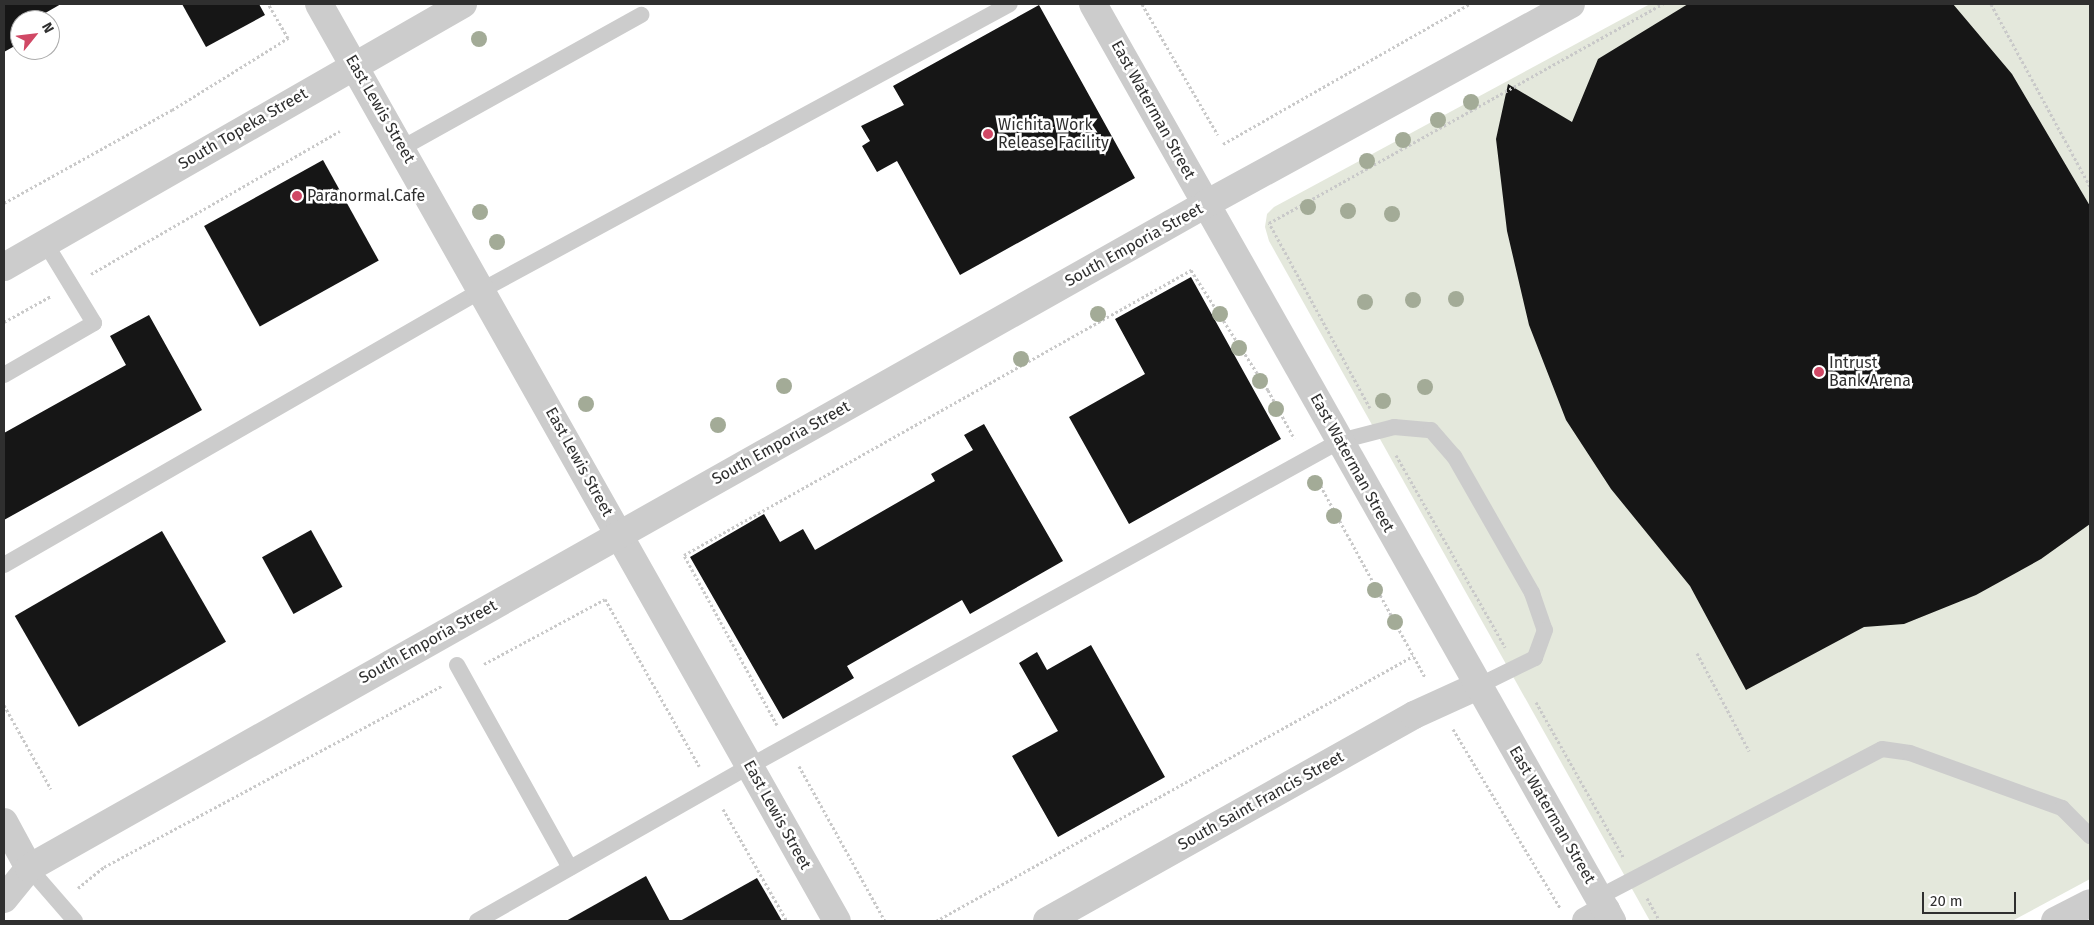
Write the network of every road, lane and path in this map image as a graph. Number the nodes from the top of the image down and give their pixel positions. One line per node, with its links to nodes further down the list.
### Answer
1 (268, 4): 18 (path)
2 (319, 4): 12 (street, East Lewis Street)
3 (463, 4): 12 (street, South Topeka Street)
4 (1010, 4): 22 (lane)
5 (1093, 4): 19 (street, East Waterman Street)
6 (1142, 4): 14 (path)
7 (1469, 4): 15 (path)
8 (1571, 4): 19 (street, South Emporia Street)
9 (1663, 4): 25 (path)
10 (1991, 4): 17 (path)
11 (641, 15): 16 (lane)
12 (355, 65): 16 (street, East Lewis Street); 20 (street, South Topeka Street)
13 (340, 131): 21 (path)
14 (1218, 136)
15 (1223, 144)
16 (402, 148): 22 (street, East Lewis Street)
17 (2090, 186)
18 (4, 202)
19 (1206, 204): 26 (street, East Waterman Street); 29 (street, South Emporia Street)
20 (20, 261): 21 (lane)
21 (71, 285): 23 (path); 24 (lane)
22 (482, 290): 29 (street, East Lewis Street); 30 (lane)
23 (4, 322)
24 (4, 375)
25 (1371, 409)
26 (1340, 441): 28 (lane); 35 (street, East Waterman Street); 35 (lane)
27 (1396, 455): 31 (path)
28 (1306, 460): 33 (path); 39 (lane); 39 (path)
29 (619, 534): 41 (street, East Lewis Street); 46 (street, South Emporia Street)
30 (4, 565)
31 (1506, 650)
32 (1697, 653): 40 (path)
33 (1413, 656): 37 (path); 59 (path)
34 (460, 670): 42 (path); 47 (lane); 51 (path)
35 (1478, 686): 37 (street, South Saint Francis Street); 52 (street, East Waterman Street)
36 (1536, 702): 48 (path)
37 (1440, 703): 52 (path); 53 (street, South Saint Francis Street)
38 (4, 705): 43 (path)
39 (788, 745): 41 (lane); 58 (path)
40 (1749, 751)
41 (750, 766): 42 (lane); 57 (street, East Lewis Street)
42 (711, 787): 47 (lane); 56 (path)
43 (51, 790)
44 (4, 822): 46 (street)
45 (2090, 836): 48 (lane)
46 (29, 868): 49 (street, South Emporia Street); 51 (lane)
47 (570, 868): 55 (lane)
48 (1635, 878): 52 (lane); 60 (path)
49 (4, 899)
50 (2090, 903): 61 (street)
51 (60, 904): 54 (lane)
52 (1593, 913)
53 (1052, 920)
54 (75, 921)
55 (476, 921)
56 (787, 921)
57 (837, 921)
58 (885, 921)
59 (936, 921)
60 (1660, 921)
61 (2055, 921)

